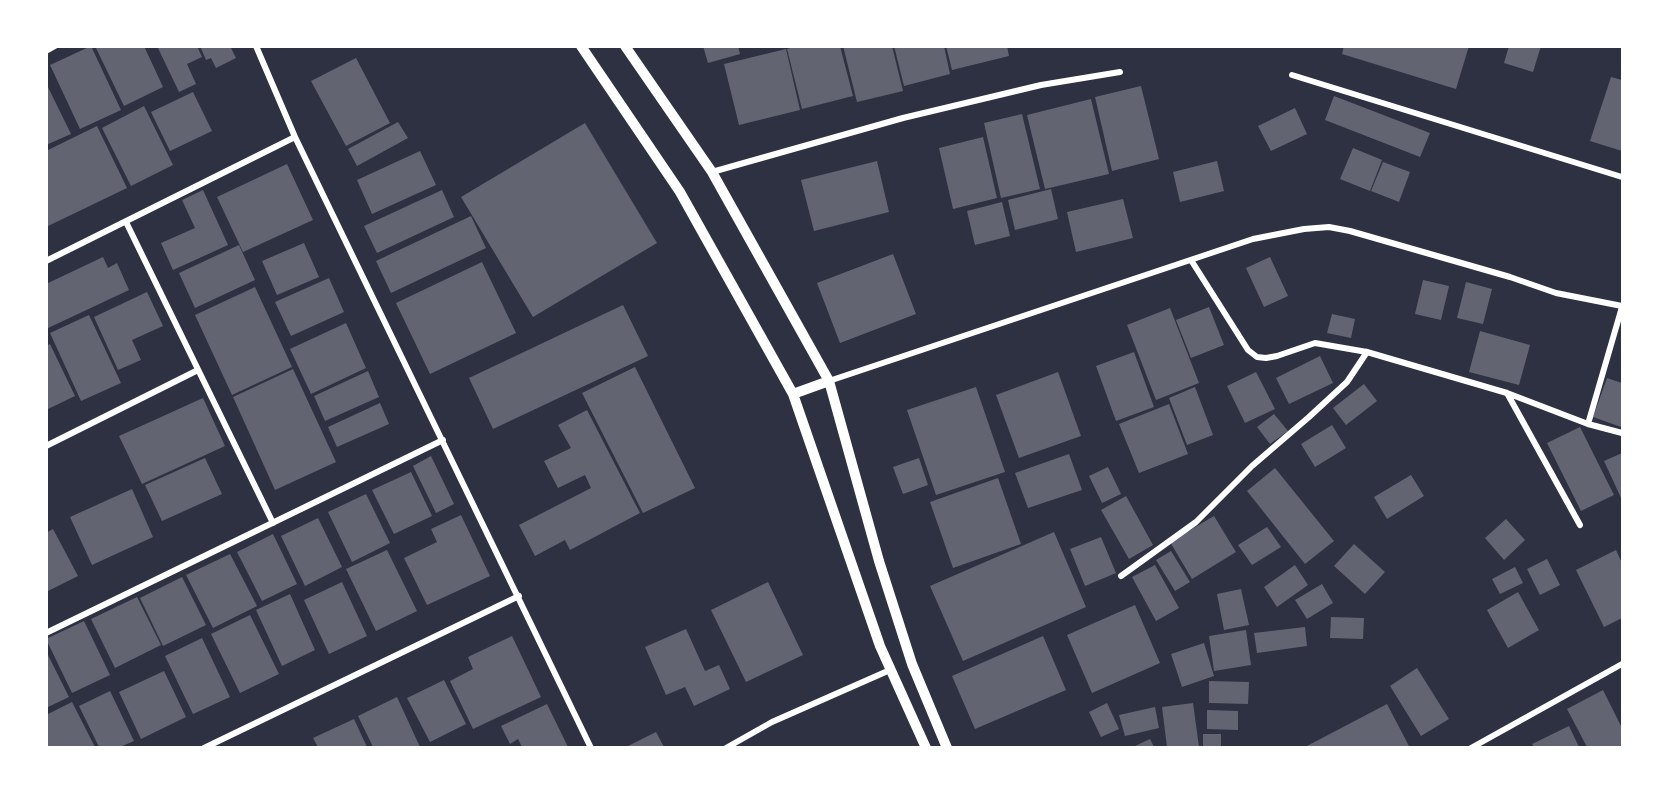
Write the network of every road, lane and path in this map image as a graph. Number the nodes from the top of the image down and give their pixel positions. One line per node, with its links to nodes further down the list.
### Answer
1 (56, 46): 5 (street)
2 (256, 46): 8 (street)
3 (581, 46): 19 (street)
4 (625, 46): 9 (street)
5 (46, 51)
6 (1120, 72): 9 (street)
7 (1292, 75): 10 (street)
8 (295, 137): 11 (street); 22 (street)
9 (712, 171): 17 (street)
10 (1623, 177)
11 (126, 222): 13 (street); 16 (street)
12 (1191, 260): 14 (street); 15 (street); 17 (street)
13 (46, 261)
14 (1623, 306): 20 (street)
15 (1367, 352): 18 (street); 26 (street)
16 (198, 370): 23 (street); 24 (street)
17 (829, 381): 19 (street); 35 (street)
18 (1507, 393): 20 (street); 25 (street)
19 (793, 394): 30 (street)
20 (1588, 424): 21 (street)
21 (1623, 433)
22 (443, 440): 24 (street); 27 (street)
23 (46, 446)
24 (273, 523): 28 (street)
25 (1580, 525)
26 (1121, 576)
27 (519, 596): 31 (street); 32 (street)
28 (46, 633)
29 (1623, 664): 36 (street)
30 (890, 670): 33 (street); 34 (street)
31 (204, 747)
32 (591, 747)
33 (726, 747)
34 (926, 747)
35 (947, 747)
36 (1471, 747)

